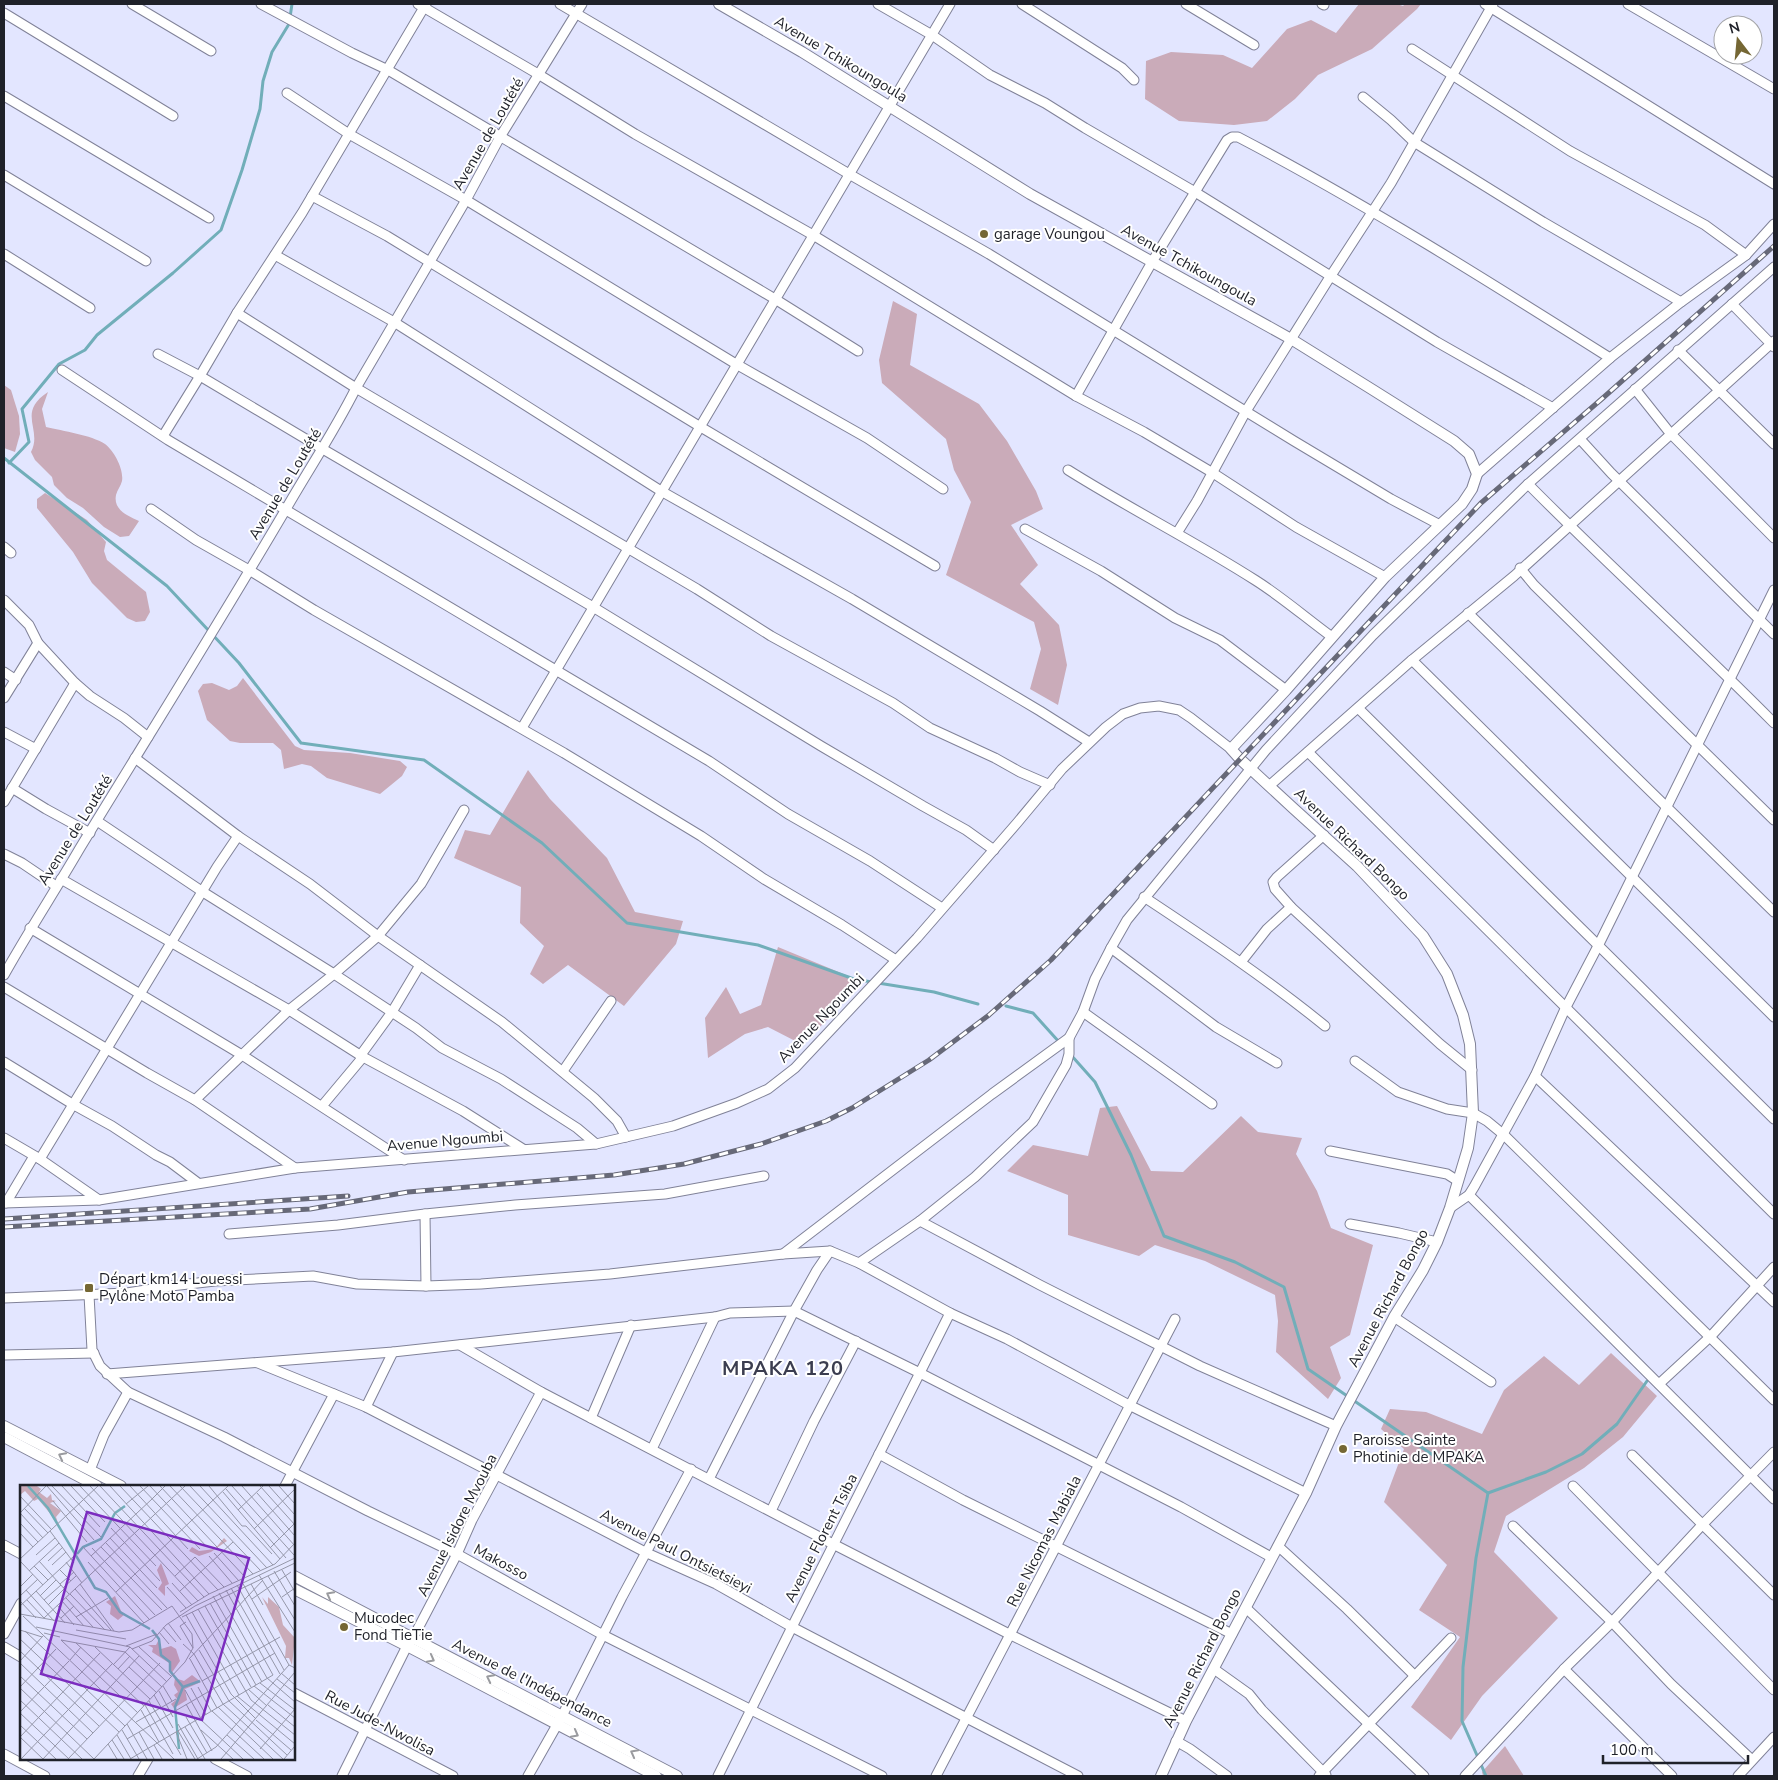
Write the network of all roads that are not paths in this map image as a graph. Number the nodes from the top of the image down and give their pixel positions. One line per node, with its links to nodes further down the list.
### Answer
1 (132, 4): 18 (street)
2 (262, 4): 19 (street)
3 (560, 4): 14 (street)
4 (582, 4): 14 (street, Avenue de Loutété)
5 (719, 4): 27 (street, Avenue Tchikoungoula)
6 (878, 4): 15 (street)
7 (950, 4): 15 (street)
8 (1022, 4): 22 (street)
9 (1186, 4): 16 (street)
10 (1628, 4): 23 (street)
11 (423, 5): 19 (street); 20 (street)
12 (1490, 5): 21 (street); 34 (street)
13 (4, 13): 28 (street)
14 (576, 14): 20 (street, Avenue de Loutété); 33 (street)
15 (932, 36): 27 (street); 35 (street)
16 (1254, 45)
17 (1412, 49): 21 (street)
18 (211, 51)
19 (388, 70): 29 (street); 30 (street)
20 (538, 74): 30 (street, Avenue de Loutété); 41 (street)
21 (1452, 74): 31 (street); 44 (street)
22 (1134, 80)
23 (1774, 89)
24 (287, 93): 29 (street)
25 (4, 96): 39 (street)
26 (1363, 97): 31 (street)
27 (890, 105): 33 (street); 47 (street, Avenue Tchikoungoula)
28 (173, 116)
29 (349, 134): 36 (street); 37 (street)
30 (500, 137): 37 (street, Avenue de Loutété); 50 (street)
31 (1414, 142): 38 (street); 51 (street)
32 (4, 174): 45 (street)
33 (849, 174): 41 (street); 56 (street)
34 (1774, 184)
35 (1195, 192): 38 (street); 47 (street); 49 (street)
36 (312, 196): 43 (street); 46 (street)
37 (466, 200): 46 (street, Avenue de Loutété); 63 (street)
38 (1372, 213): 49 (street); 62 (street)
39 (209, 218)
40 (1774, 224): 44 (street)
41 (813, 235): 50 (street); 69 (street)
42 (4, 254): 53 (street)
43 (275, 255): 54 (street); 55 (street)
44 (1746, 255): 51 (street)
45 (146, 261)
46 (430, 262): 55 (street, Avenue de Loutété); 72 (street)
47 (1152, 262): 56 (street); 57 (street, Avenue Tchikoungoula)
48 (1774, 267): 52 (street)
49 (1330, 277): 57 (street); 70 (street)
50 (775, 299): 60 (street); 63 (street)
51 (1681, 302): 62 (street)
52 (1732, 304): 58 (street); 59 (street)
53 (90, 308)
54 (237, 313): 65 (street); 66 (street)
55 (394, 322): 66 (street, Avenue de Loutété); 84 (street)
56 (1113, 331): 69 (street); 71 (street)
57 (1291, 339): 71 (street); 80 (street, Avenue Tchikoungoula)
58 (1773, 344): 68 (street)
59 (1678, 350): 67 (street); 68 (street)
60 (858, 351)
61 (158, 354): 65 (street)
62 (1610, 358): 70 (street)
63 (736, 364): 72 (street); 83 (street)
64 (62, 370): 74 (street)
65 (200, 376): 74 (street); 77 (street)
66 (356, 388): 77 (street, Avenue de Loutété); 92 (street)
67 (1635, 389): 73 (street); 75 (street)
68 (1720, 390): 73 (street); 76 (street)
69 (1076, 396): 79 (street)
70 (1553, 408): 80 (street)
71 (1246, 411): 79 (street); 87 (street)
72 (699, 426): 84 (street); 93 (street)
73 (1670, 434): 81 (street); 91 (street)
74 (163, 436): 85 (street)
75 (1580, 439): 81 (street); 82 (street)
76 (1774, 444)
77 (321, 448): 85 (street, Avenue de Loutété); 99 (street)
78 (1068, 470): 90 (street)
79 (1213, 473): 90 (street); 96 (street)
80 (1477, 474): 87 (street)
81 (1620, 481): 88 (street); 101 (street)
82 (1528, 484): 88 (street); 125 (street)
83 (943, 489)
84 (661, 492): 92 (street); 118 (street)
85 (286, 509): 95 (street, Avenue de Loutété); 106 (street)
86 (151, 510): 95 (street)
87 (1440, 525): 96 (street)
88 (1569, 525): 94 (street); 108 (street)
89 (1025, 529): 111 (street)
90 (1178, 533): 103 (street)
91 (1774, 538)
92 (628, 548): 99 (street); 126 (street)
93 (935, 566)
94 (1520, 568): 100 (street); 119 (street)
95 (249, 570): 115 (street); 117 (street, Avenue de Loutété)
96 (1385, 577): 103 (street)
97 (1774, 590): 101 (street)
98 (4, 600): 104 (street)
99 (593, 607): 106 (street); 137 (street)
100 (1468, 613): 105 (street); 130 (street)
101 (1759, 620): 102 (street); 108 (street)
102 (1774, 634)
103 (1332, 637): 111 (street)
104 (38, 643): 109 (street); 110 (street)
105 (1412, 660): 113 (street); 139 (street)
106 (556, 669): 115 (street); 144 (street)
107 (4, 672): 109 (street)
108 (1730, 678): 114 (street); 119 (street)
109 (16, 680): 112 (street)
110 (74, 683): 117 (street); 120 (street)
111 (1286, 690): 121 (street)
112 (4, 698)
113 (1358, 708): 122 (street); 149 (street)
114 (1774, 723)
115 (522, 728): 151 (street)
116 (4, 732): 120 (street)
117 (148, 737): 123 (street, Avenue de Loutété)
118 (1089, 742): 121 (street, Avenue Ngoumbi); 126 (street, Avenue Ngoumbi)
119 (1698, 745): 130 (street); 132 (street)
120 (36, 748): 128 (street)
121 (1231, 749): 124 (street, Avenue Ngoumbi)
122 (1308, 752): 127 (street); 159 (street)
123 (135, 758): 133 (street, Avenue de Loutété); 136 (street)
124 (1240, 759): 125 (street, Avenue Richard Bongo)
125 (1251, 769): 127 (street, Avenue Richard Bongo); 142 (street)
126 (1050, 785): 137 (street, Avenue Ngoumbi)
127 (1269, 786): 135 (street, Avenue Richard Bongo)
128 (12, 788): 129 (street); 134 (street)
129 (4, 802)
130 (1667, 808): 139 (street); 145 (street)
131 (464, 810): 147 (street)
132 (1774, 820)
133 (97, 821): 134 (street, Avenue de Loutété); 141 (street)
134 (90, 833): 140 (street, Avenue de Loutété)
135 (1324, 835): 143 (street); 172 (street, Avenue Richard Bongo)
136 (238, 836): 141 (street); 147 (street)
137 (994, 850): 144 (street, Avenue Ngoumbi)
138 (4, 854): 140 (street)
139 (1632, 877): 149 (street); 163 (street)
140 (59, 883): 146 (street, Avenue de Loutété); 148 (street)
141 (203, 892): 148 (street); 155 (street)
142 (1144, 897): 150 (street); 152 (street)
143 (1291, 907): 152 (street); 172 (street)
144 (942, 908): 151 (street, Avenue Ngoumbi)
145 (1774, 912)
146 (30, 928): 154 (street, Avenue de Loutété); 157 (street)
147 (378, 936): 153 (street); 155 (street)
148 (172, 942): 157 (street); 160 (street)
149 (1599, 944): 159 (street); 180 (street)
150 (1111, 948): 162 (street); 171 (street)
151 (896, 960): 182 (street, Avenue Ngoumbi)
152 (1241, 962): 164 (street)
153 (420, 965): 161 (street); 173 (street)
154 (4, 972)
155 (334, 974): 160 (street); 161 (street)
156 (4, 986): 166 (street)
157 (141, 994): 166 (street); 167 (street)
158 (611, 1000): 173 (street)
159 (1565, 1009): 174 (street); 198 (street)
160 (289, 1010): 167 (street); 168 (street)
161 (392, 1012): 168 (street); 184 (street)
162 (1082, 1012): 165 (street); 176 (street)
163 (1774, 1017)
164 (1325, 1026)
165 (1069, 1038): 199 (street); 204 (street)
166 (106, 1048): 175 (street); 177 (street)
167 (242, 1055): 175 (street); 178 (street)
168 (361, 1056): 178 (street); 185 (street)
169 (1355, 1061): 179 (street)
170 (4, 1062): 177 (street)
171 (1277, 1063)
172 (1472, 1070): 179 (street, Avenue Richard Bongo)
173 (563, 1071): 182 (street)
174 (1535, 1076): 181 (street); 207 (street)
175 (195, 1100): 189 (street)
176 (1212, 1104)
177 (74, 1105): 187 (street); 192 (street)
178 (322, 1106): 188 (street)
179 (1473, 1114): 181 (street); 191 (street, Avenue Richard Bongo)
180 (1774, 1119)
181 (1504, 1135): 193 (street); 218 (street)
182 (626, 1137): 184 (street, Avenue Ngoumbi)
183 (4, 1138): 187 (street)
184 (596, 1144): 185 (street, Avenue Ngoumbi)
185 (523, 1149): 188 (street, Avenue Ngoumbi)
186 (1330, 1151): 191 (street)
187 (37, 1158): 194 (street); 195 (street)
188 (404, 1160): 189 (street, Avenue Ngoumbi)
189 (295, 1168): 192 (street, Avenue Ngoumbi)
190 (764, 1176): 197 (street)
191 (1458, 1181): 196 (street, Avenue Richard Bongo)
192 (198, 1183): 194 (street, Avenue Ngoumbi)
193 (1469, 1195): 196 (street); 229 (street)
194 (99, 1200): 195 (street, Avenue Ngoumbi)
195 (5, 1203)
196 (1450, 1208): 202 (street, Avenue Richard Bongo)
197 (425, 1214): 201 (street); 208 (street)
198 (1774, 1214)
199 (920, 1222): 205 (street); 221 (street)
200 (1350, 1224): 202 (street)
201 (229, 1234)
202 (1437, 1242): 215 (street, Avenue Richard Bongo)
203 (830, 1251): 204 (street); 205 (street); 212 (street)
204 (783, 1254): 208 (street)
205 (859, 1263): 213 (street)
206 (1774, 1267): 207 (street)
207 (1757, 1285): 211 (street); 218 (street)
208 (426, 1286): 209 (street)
209 (89, 1295): 210 (street); 223 (street)
210 (4, 1298)
211 (1774, 1302)
212 (794, 1311): 214 (street); 219 (street); 249 (street)
213 (950, 1313): 226 (street, Avenue Florent Tsiba); 234 (street)
214 (715, 1317): 217 (street); 240 (street)
215 (1394, 1317): 228 (street); 238 (street, Avenue Richard Bongo)
216 (1175, 1319): 221 (street, Rue Nicomas Mabiala)
217 (631, 1325): 220 (street); 236 (street)
218 (1711, 1336): 229 (street); 233 (street)
219 (856, 1341): 226 (street); 256 (street)
220 (459, 1345): 222 (street); 231 (street)
221 (1161, 1345): 234 (street, Rue Nicomas Mabiala); 238 (street)
222 (393, 1352): 225 (street); 235 (street)
223 (94, 1353): 224 (street); 227 (street, Makosso)
224 (4, 1355)
225 (255, 1362): 227 (street); 232 (street, Avenue Paul Ontsietsieyi)
226 (920, 1373): 242 (street, Avenue Florent Tsiba); 244 (street)
227 (107, 1374): 230 (street, Makosso)
228 (1491, 1382)
229 (1660, 1384): 248 (street)
230 (128, 1392): 246 (street, Makosso); 250 (street)
231 (541, 1392): 236 (street); 247 (street, Avenue Isidore Mvouba)
232 (334, 1394): 235 (street, Avenue Paul Ontsietsieyi); 246 (street)
233 (1774, 1400)
234 (1129, 1405): 244 (street, Rue Nicomas Mabiala); 254 (street)
235 (366, 1407): 247 (street, Avenue Paul Ontsietsieyi)
236 (591, 1418): 240 (street)
237 (4, 1426): 250 (street, one-way to 237)
238 (1336, 1426): 254 (street, Avenue Richard Bongo)
239 (4, 1436): 250 (street)
240 (652, 1449): 245 (street)
241 (1774, 1452): 248 (street)
242 (879, 1454): 259 (street, Avenue Florent Tsiba); 262 (street)
243 (1632, 1455): 257 (street)
244 (1098, 1465): 262 (street, Rue Nicomas Mabiala); 266 (street)
245 (691, 1469): 249 (street); 264 (street)
246 (292, 1472): 252 (street); 265 (street, Makosso)
247 (497, 1475): 264 (street, Avenue Paul Ontsietsieyi); 265 (street, Avenue Isidore Mvouba)
248 (1750, 1476): 255 (street); 257 (street)
249 (709, 1478): 256 (street)
250 (85, 1479): 251 (street)
251 (116, 1485)
252 (286, 1485)
253 (1573, 1486): 267 (street)
254 (1306, 1493): 261 (street, Avenue Richard Bongo)
255 (1774, 1500)
256 (771, 1511): 259 (street)
257 (1702, 1525): 267 (street); 270 (street)
258 (1513, 1526): 273 (street)
259 (834, 1544): 274 (street, Avenue Florent Tsiba); 278 (street)
260 (4, 1545): 263 (street)
261 (1278, 1546): 266 (street, Avenue Richard Bongo); 285 (street)
262 (1056, 1547): 276 (street); 278 (street, Rue Nicomas Mabiala)
263 (20, 1553)
264 (647, 1553): 274 (street, Avenue Paul Ontsietsieyi); 277 (street)
265 (457, 1554): 277 (street, Makosso); 280 (street, Avenue Isidore Mvouba)
266 (1271, 1557): 272 (street, Avenue Richard Bongo)
267 (1658, 1573): 273 (street); 286 (street)
268 (295, 1577): 280 (street, Avenue de l'Indépendance, one-way to 268)
269 (295, 1589): 280 (street, Avenue de l'Indépendance)
270 (1774, 1595)
271 (20, 1605): 275 (street)
272 (1246, 1608): 276 (street, Avenue Richard Bongo); 292 (street)
273 (1612, 1622): 284 (street); 299 (street)
274 (792, 1627): 288 (street, Avenue Florent Tsiba); 289 (street, Avenue Paul Ontsietsieyi)
275 (4, 1634)
276 (1232, 1634): 283 (street, Avenue Richard Bongo)
277 (603, 1635): 288 (street, Makosso); 290 (street)
278 (1011, 1635): 289 (street, Rue Nicomas Mabiala); 291 (street)
279 (1451, 1638): 285 (street)
280 (410, 1642): 290 (street, Avenue de l'Indépendance); 293 (street, Avenue Isidore Mvouba)
281 (4, 1647): 282 (street)
282 (20, 1655)
283 (1214, 1669): 291 (street, Avenue Richard Bongo); 300 (street)
284 (1564, 1669): 317 (street); 318 (street)
285 (1414, 1676): 292 (street)
286 (1774, 1690)
287 (295, 1694): 293 (street, Rue Jude-Nwolisa)
288 (750, 1709): 310 (street, Avenue Florent Tsiba); 311 (street, Makosso)
289 (966, 1718): 312 (street, Rue Nicomas Mabiala); 313 (street, Avenue Paul Ontsietsieyi)
290 (559, 1720): 307 (street); 308 (street, Avenue de l'Indépendance, one-way to 308); 309 (street, Avenue de l'Indépendance, one-way to 290)
291 (1186, 1722): 295 (street, Avenue Richard Bongo)
292 (1368, 1725): 300 (street); 316 (street)
293 (365, 1731): 305 (street, Avenue Isidore Mvouba); 306 (street, Rue Jude-Nwolisa)
294 (1774, 1737): 299 (street)
295 (1176, 1742): 314 (street, Avenue Richard Bongo); 315 (street)
296 (4, 1754): 302 (street)
297 (147, 1760): 303 (street)
298 (217, 1760): 304 (street)
299 (1752, 1760): 301 (street)
300 (1323, 1775)
301 (1742, 1775)
302 (45, 1776)
303 (138, 1776)
304 (247, 1776)
305 (342, 1776)
306 (453, 1776)
307 (528, 1776)
308 (656, 1776)
309 (677, 1776)
310 (718, 1776)
311 (882, 1776)
312 (936, 1776)
313 (1078, 1776)
314 (1161, 1776)
315 (1227, 1776)
316 (1424, 1776)
317 (1465, 1776)
318 (1672, 1776)

